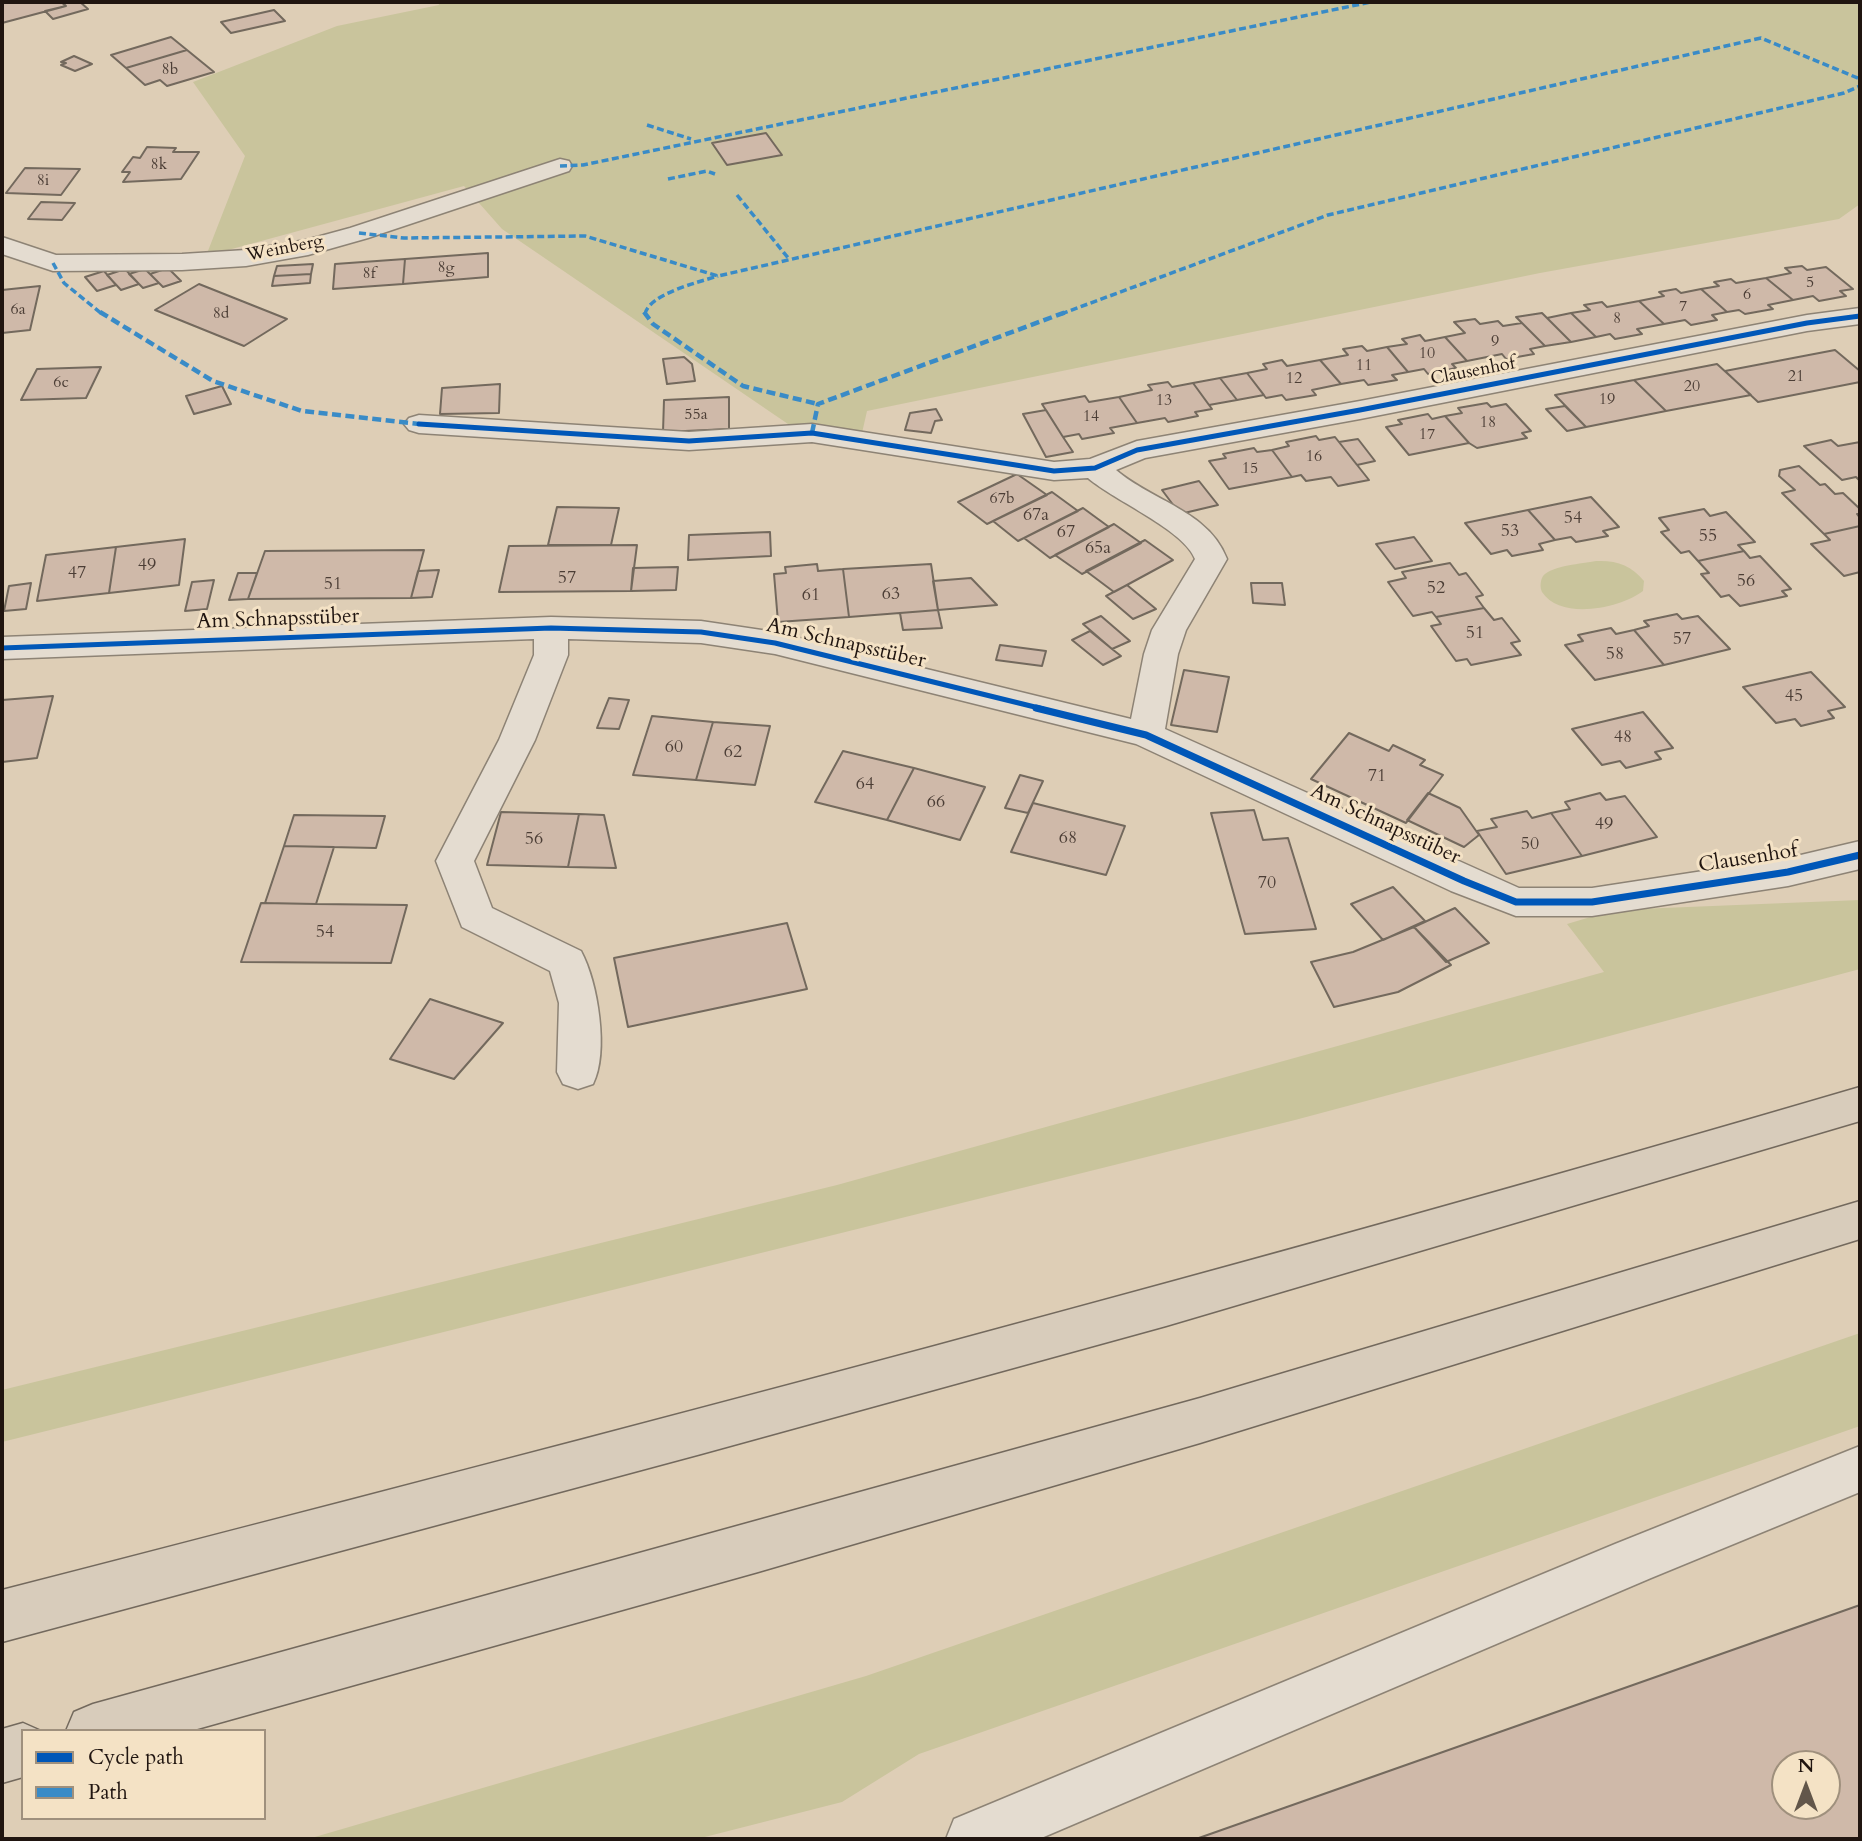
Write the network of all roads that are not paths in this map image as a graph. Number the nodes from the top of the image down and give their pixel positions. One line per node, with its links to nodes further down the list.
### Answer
1 (560, 166): 2 (street, Weinberg)
2 (2, 245)
3 (1860, 316): 5 (street, Clausenhof)
4 (419, 424): 5 (street)
5 (1095, 468): 8 (street)
6 (551, 628): 7 (street, Am Schnapsstüber); 8 (street, Am Schnapsstüber); 11 (street)
7 (2, 648)
8 (1146, 735): 10 (street, Am Schnapsstüber)
9 (1860, 855): 10 (street, Clausenhof)
10 (1516, 902)
11 (578, 1072)
12 (1860, 1104): 15 (highway)
13 (1860, 1220): 16 (highway)
14 (1860, 1469): 19 (street)
15 (2, 1616)
16 (100, 1729)
17 (21, 1751): 18 (highway)
18 (2, 1756)
19 (974, 1839)

